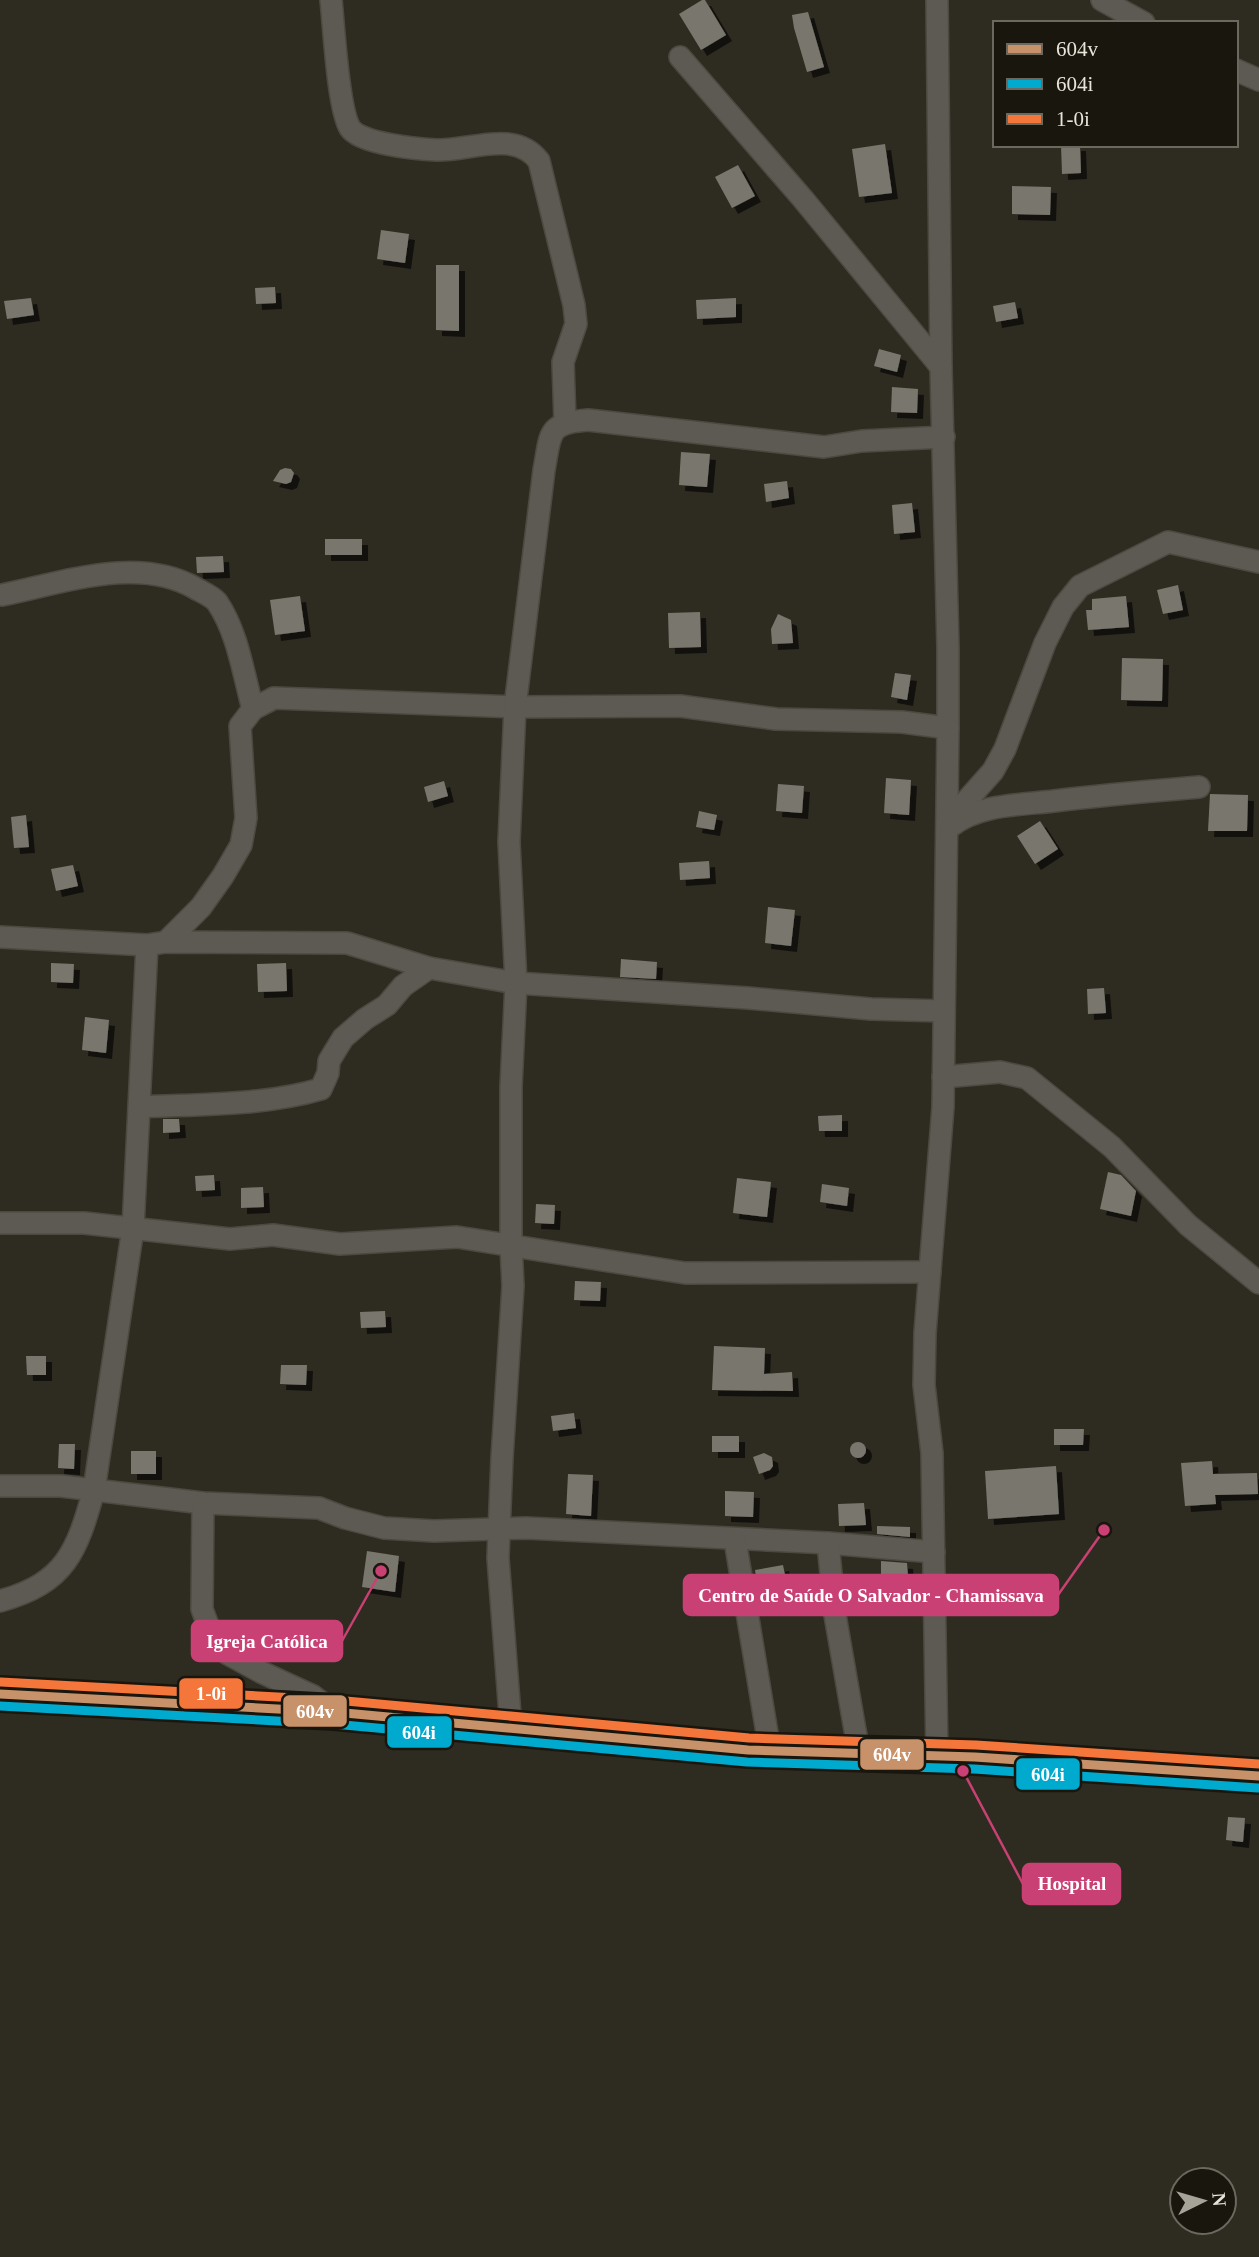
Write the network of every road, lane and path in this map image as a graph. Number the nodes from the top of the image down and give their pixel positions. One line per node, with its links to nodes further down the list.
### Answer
1 (331, 0): 9 (street)
2 (937, 0): 8 (street)
3 (1102, 0): 4 (street)
4 (1140, 21)
5 (680, 57): 8 (street)
6 (1238, 70): 7 (street)
7 (1259, 80)
8 (941, 367): 10 (street)
9 (565, 422): 10 (street); 13 (street)
10 (944, 437): 15 (street)
11 (1259, 562): 17 (street)
12 (2, 596): 14 (street)
13 (515, 707): 14 (street); 15 (street); 21 (street)
14 (253, 709): 19 (street)
15 (948, 728): 17 (street)
16 (1199, 787): 17 (street)
17 (953, 824): 22 (street)
18 (0, 937): 19 (street)
19 (156, 944): 20 (street); 24 (street)
20 (429, 968): 21 (street); 24 (street)
21 (516, 984): 22 (street); 27 (street)
22 (944, 1011): 23 (street)
23 (943, 1077): 28 (street); 29 (street)
24 (139, 1107): 26 (street)
25 (0, 1223): 26 (street)
26 (133, 1228): 27 (street); 31 (street)
27 (511, 1245): 28 (street); 33 (street)
28 (930, 1272): 36 (street)
29 (1259, 1283)
30 (0, 1486): 31 (street)
31 (94, 1490): 32 (street); 37 (street)
32 (203, 1503): 33 (street); 39 (street)
33 (499, 1529): 34 (street); 40 (street)
34 (735, 1540): 35 (street); 41 (street)
35 (828, 1543): 36 (street); 42 (street)
36 (934, 1552): 43 (street)
37 (0, 1601)
38 (0, 1695): 39 (street)
39 (334, 1712): 40 (street)
40 (511, 1728): 41 (street)
41 (770, 1751): 42 (street)
42 (859, 1753): 43 (street)
43 (937, 1756): 44 (street)
44 (1259, 1776)

